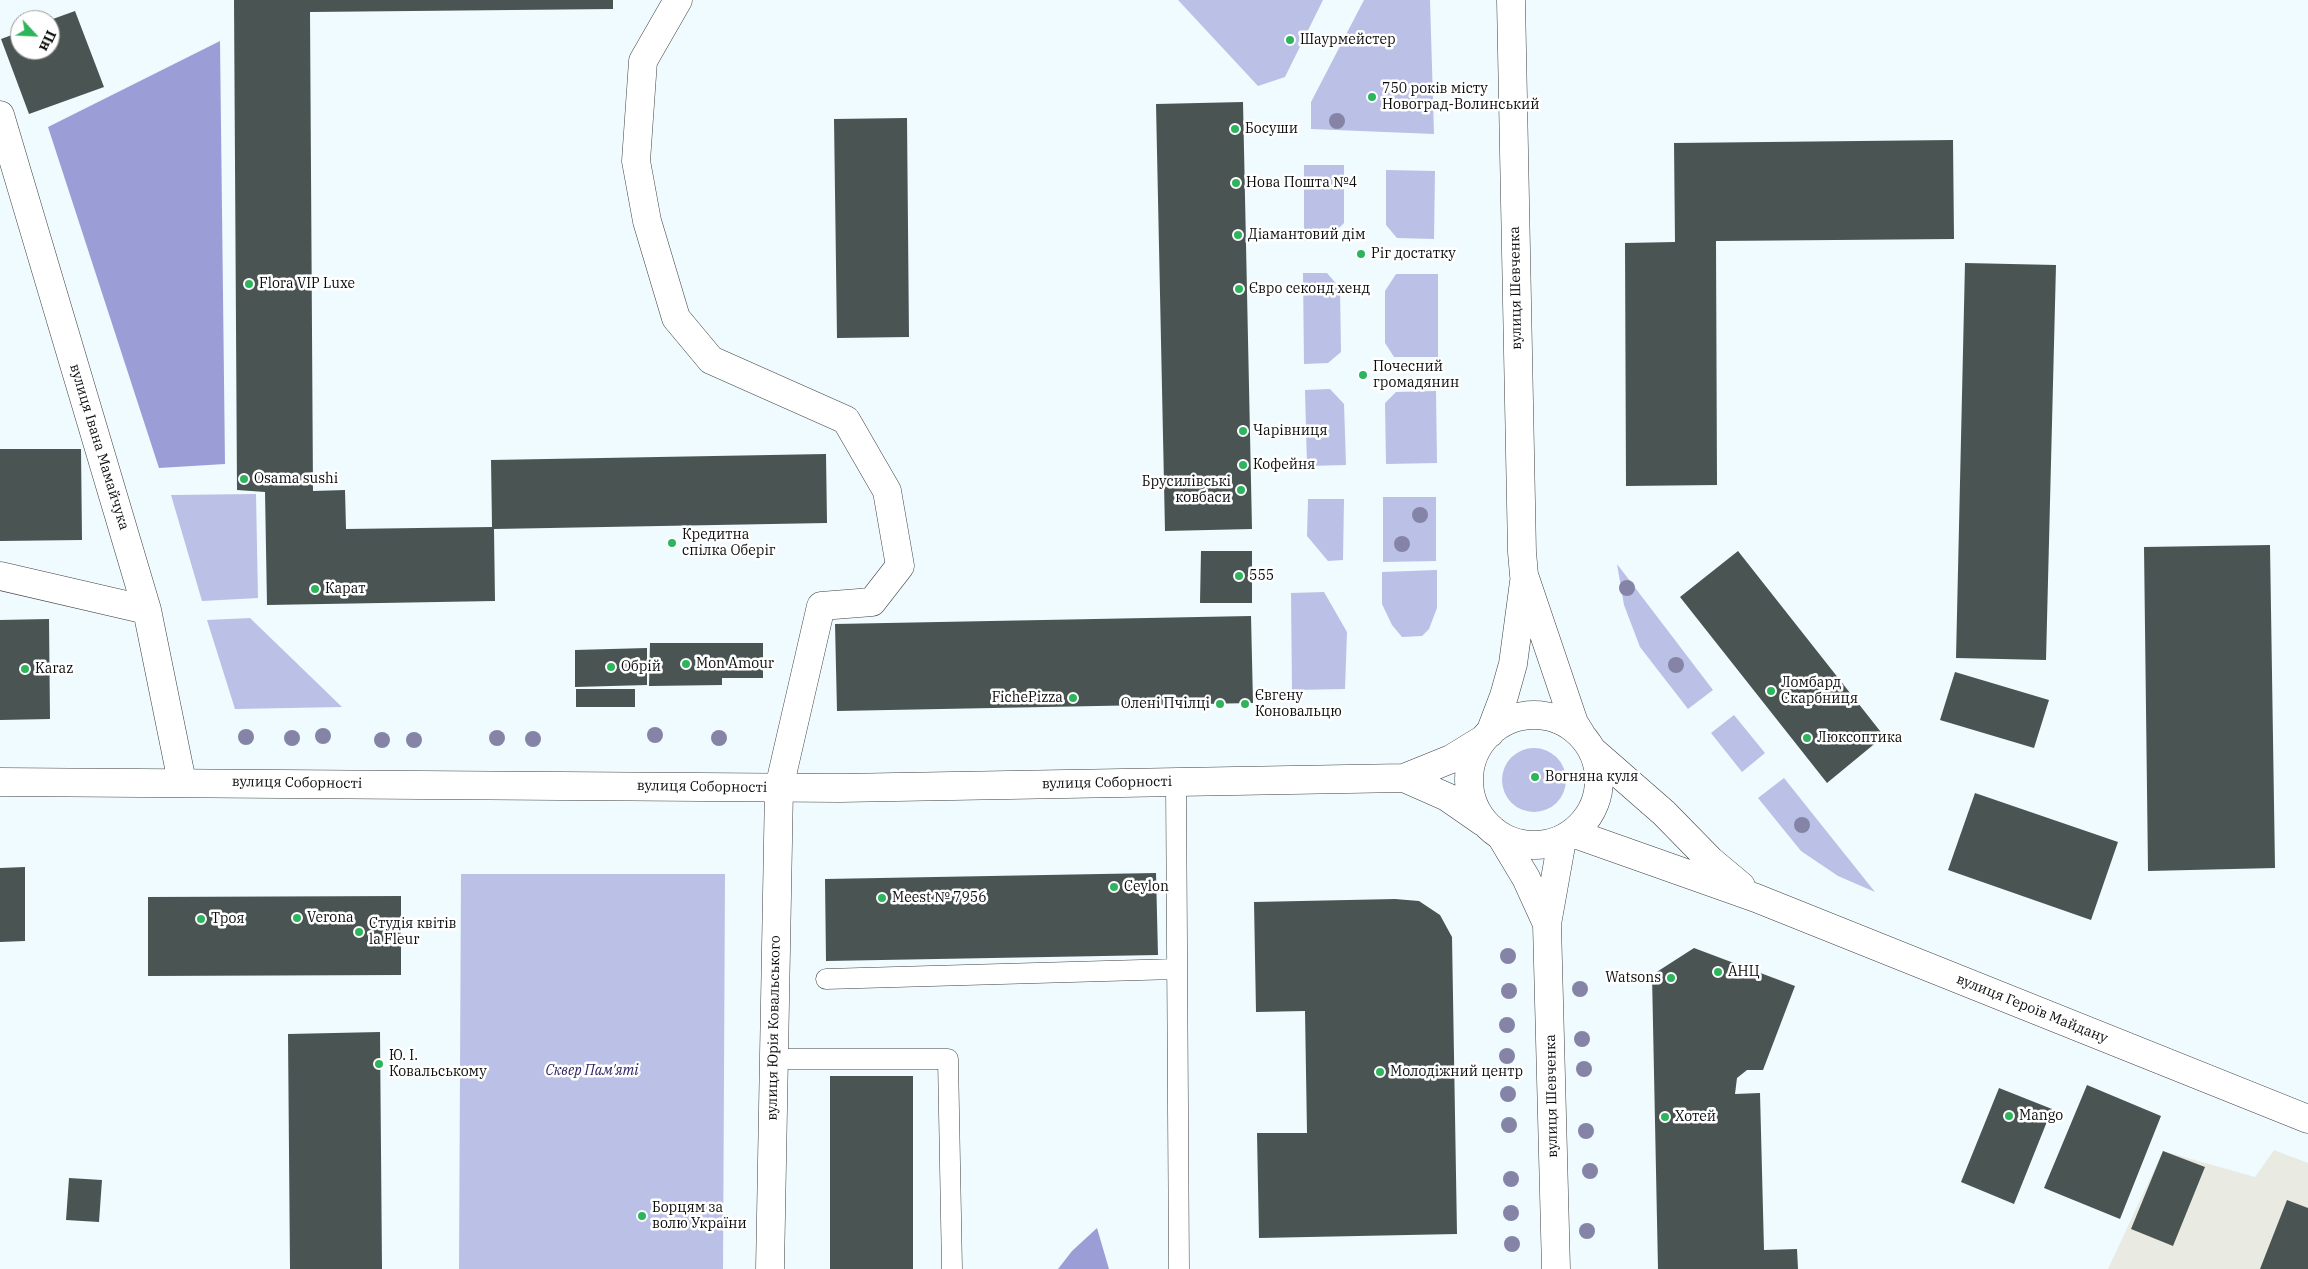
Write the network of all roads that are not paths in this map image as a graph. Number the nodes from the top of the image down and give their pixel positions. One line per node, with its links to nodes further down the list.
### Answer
1 (678, 0): 13 (street, вулиця Юрія Ковальського)
2 (1510, 0): 4 (street, вулиця Шевченка)
3 (0, 115): 6 (street, вулиця Івана Мамайчука)
4 (1524, 575): 7 (street, вулиця Шевченка); 8 (street, вулиця Шевченка)
5 (0, 576): 6 (street)
6 (147, 610): 11 (street, вулиця Івана Мамайчука)
7 (1486, 737): 8 (street); 9 (street, вулиця Соборності); 14 (street)
8 (1587, 743): 15 (street); 16 (street, вулиця Героїв Майдану)
9 (1404, 778): 12 (street, вулиця Соборності); 14 (street, вулиця Соборності)
10 (0, 782): 11 (street, вулиця Соборності)
11 (182, 782): 13 (street, вулиця Соборності)
12 (1176, 782): 13 (street, вулиця Соборності); 18 (lane)
13 (779, 788): 20 (street, вулиця Юрія Ковальського)
14 (1493, 830): 15 (street); 17 (street, вулиця Шевченка)
15 (1568, 837): 16 (street, вулиця Героїв Майдану); 17 (street, вулиця Шевченка)
16 (1756, 898): 21 (street, вулиця Героїв Майдану)
17 (1547, 924): 25 (street, вулиця Шевченка)
18 (1176, 968): 19 (lane); 24 (lane)
19 (826, 979)
20 (773, 1058): 22 (street, вулиця Юрія Ковальського); 23 (lane)
21 (2308, 1120)
22 (770, 1269)
23 (952, 1269)
24 (1179, 1269)
25 (1556, 1269)

